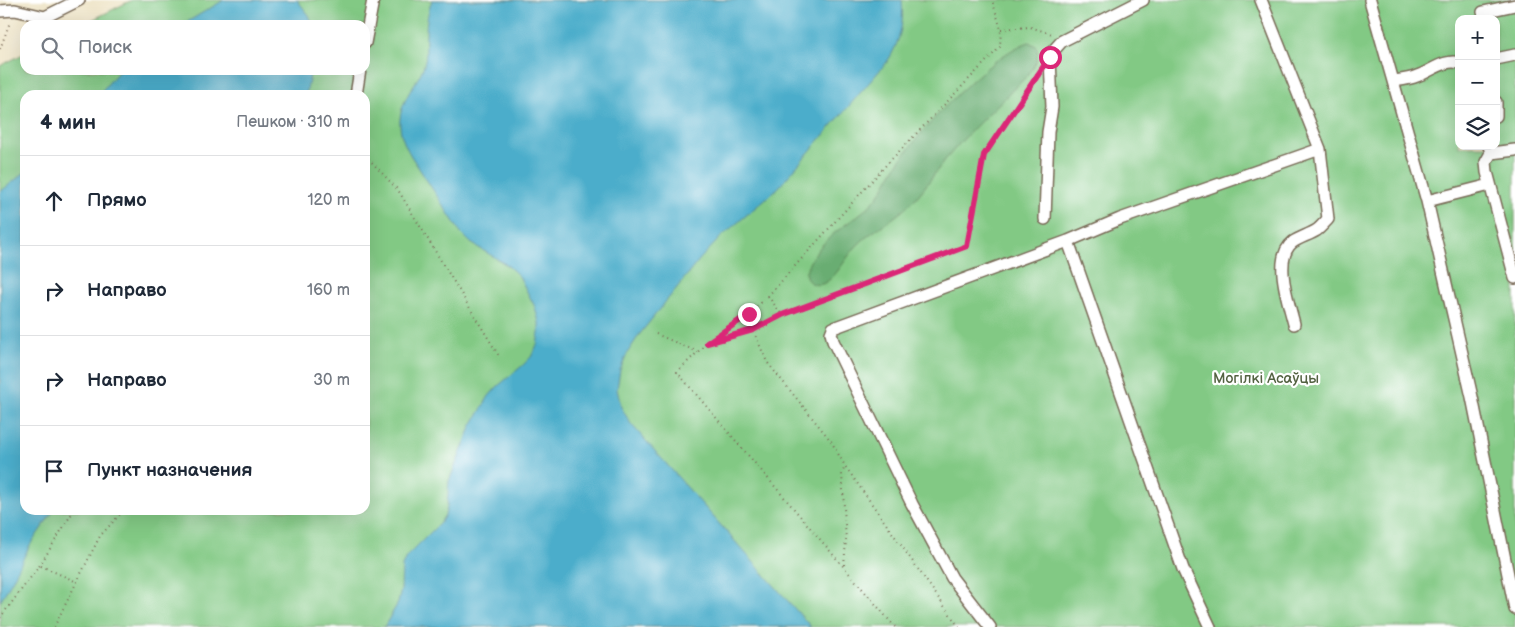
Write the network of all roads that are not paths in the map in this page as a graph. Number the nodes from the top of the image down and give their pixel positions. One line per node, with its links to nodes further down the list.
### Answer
1 (78, 0): 8 (street)
2 (373, 0): 10 (street)
3 (1143, 0): 23 (street)
4 (1261, 0): 17 (street)
5 (1370, 0): 15 (street)
6 (1482, 0): 9 (street)
7 (1515, 5): 9 (street)
8 (0, 12)
9 (1484, 15)
10 (369, 20)
11 (1515, 55): 12 (street)
12 (1500, 58)
13 (1455, 62): 15 (street)
14 (359, 75): 16 (street)
15 (1394, 81): 22 (street)
16 (357, 90)
17 (1320, 149): 24 (street); 26 (street)
18 (1490, 150): 21 (street)
19 (1500, 150): 20 (street)
20 (1515, 150)
21 (1490, 185): 22 (street); 25 (street)
22 (1427, 201): 27 (street)
23 (1045, 219)
24 (1068, 242): 28 (street); 29 (street)
25 (1515, 278)
26 (1294, 324)
27 (1515, 609)
28 (990, 627)
29 (1210, 627)

